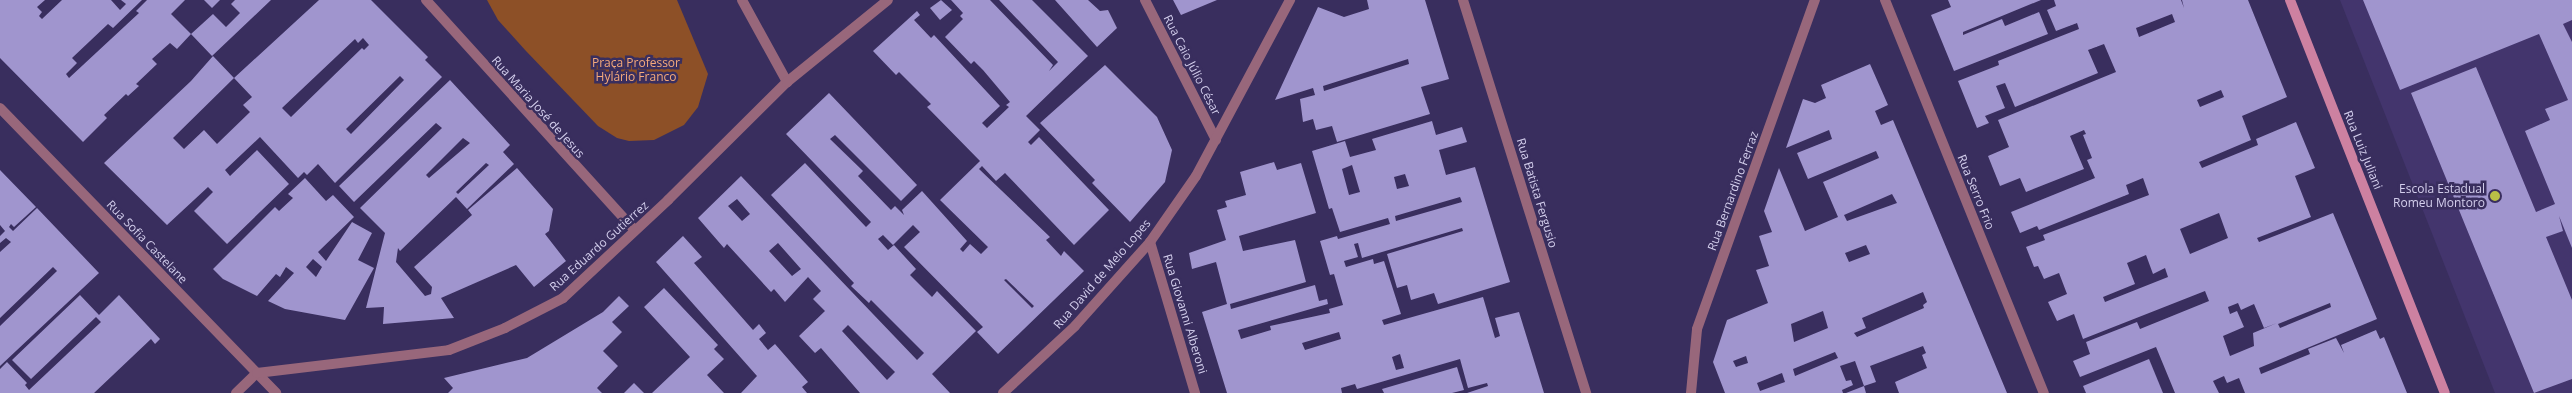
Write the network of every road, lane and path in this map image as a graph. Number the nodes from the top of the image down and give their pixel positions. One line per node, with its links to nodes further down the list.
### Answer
1 (426, 0): 13 (street, Rua Maria José de Jesus)
2 (742, 0): 10 (street)
3 (888, 0): 10 (street, Rua Eduardo Gutierrez)
4 (1145, 0): 12 (street, Rua Caio Júlio César)
5 (1290, 0): 12 (street, Rua David de Melo Lopes)
6 (1463, 0): 20 (street, Rua Batista Fergusio)
7 (1815, 0): 21 (street, Rua Bernardino Ferraz)
8 (1885, 0): 22 (street, Rua Serro Frio)
9 (2290, 0): 23 (street, Rua Luiz Juliani)
10 (787, 82): 13 (street, Rua Eduardo Gutierrez)
11 (0, 108): 15 (street, Rua Sofia Castelane)
12 (1216, 140): 14 (street, Rua David de Melo Lopes)
13 (634, 230): 15 (street, Rua Eduardo Gutierrez)
14 (1150, 242): 18 (street, Rua David de Melo Lopes); 19 (street, Rua Giovanni Alberoni)
15 (257, 373): 16 (street); 17 (street, Rua Sofia Castelane)
16 (236, 393)
17 (276, 393)
18 (1003, 393)
19 (1195, 393)
20 (1586, 393)
21 (1690, 393)
22 (2044, 393)
23 (2445, 393)

